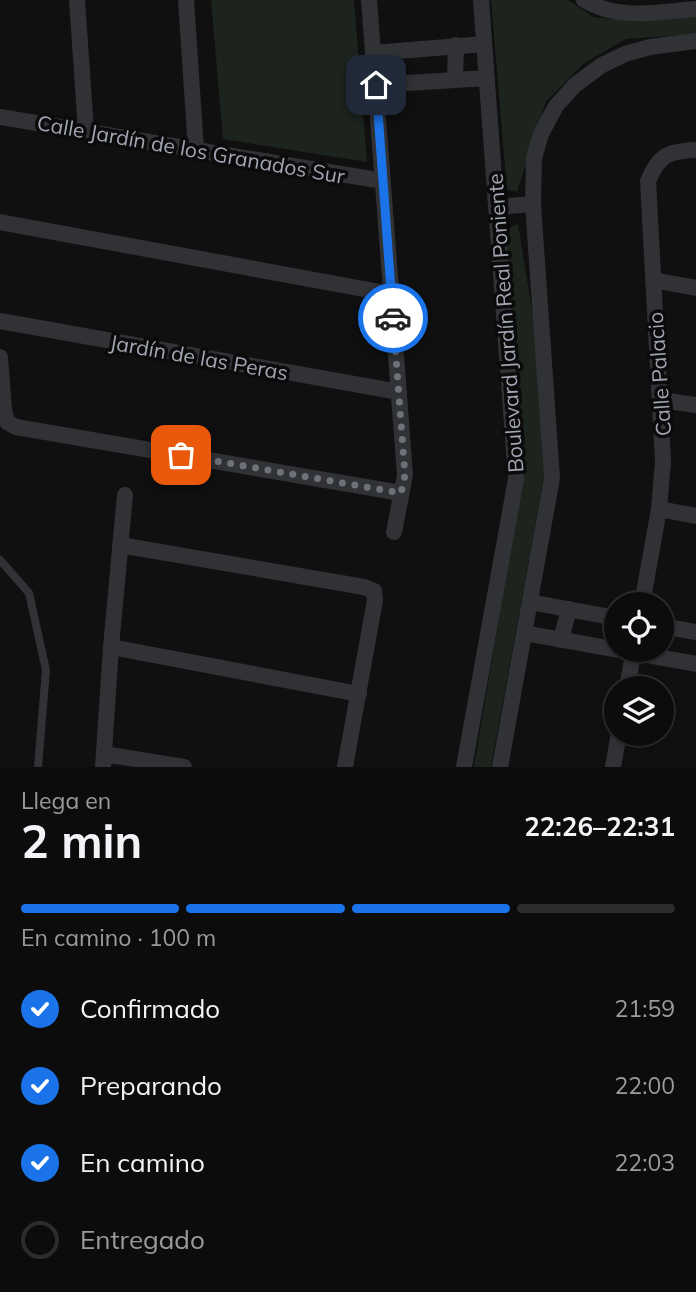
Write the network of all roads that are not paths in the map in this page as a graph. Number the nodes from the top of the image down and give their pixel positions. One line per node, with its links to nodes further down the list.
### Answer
1 (77, 0): 15 (street)
2 (186, 0): 16 (street)
3 (369, 0): 10 (street)
4 (481, 0): 8 (street, Boulevard Jardín Real Poniente)
5 (584, 0): 6 (street)
6 (696, 9)
7 (696, 41): 19 (street, Boulevard Jardín Real Poniente)
8 (484, 44): 9 (street); 11 (street, Boulevard Jardín Real Poniente)
9 (456, 45): 10 (street); 12 (street)
10 (373, 52): 13 (street)
11 (487, 78): 12 (street); 20 (street, Boulevard Jardín Real Poniente)
12 (456, 80): 13 (street)
13 (376, 85): 18 (street)
14 (0, 117): 15 (street, Calle Jardín de los Granados Sur)
15 (86, 131): 16 (street, Calle Jardín de los Granados Sur)
16 (196, 150): 18 (street, Calle Jardín de los Granados Sur)
17 (696, 150): 22 (street, Calle Palacio)
18 (383, 181): 24 (street)
19 (533, 204): 20 (street); 38 (street, Boulevard Jardín Real Poniente)
20 (497, 208): 55 (street, Boulevard Jardín Real Poniente)
21 (0, 222): 24 (street)
22 (653, 281): 23 (street); 28 (street, Calle Palacio)
23 (696, 288)
24 (391, 294): 27 (street)
25 (0, 321): 27 (street, Jardín de las Peras)
26 (0, 357): 30 (street)
27 (399, 392): 30 (street)
28 (661, 400): 29 (street); 32 (street, Calle Palacio)
29 (696, 405)
30 (401, 493): 34 (street)
31 (125, 495): 35 (street)
32 (659, 509): 33 (street); 37 (street, Calle Palacio)
33 (696, 516)
34 (394, 532)
35 (120, 545): 46 (street); 49 (street)
36 (0, 560): 52 (lane)
37 (644, 592)
38 (530, 602): 39 (street); 43 (street, Boulevard Jardín Real Poniente)
39 (569, 609): 40 (street); 44 (street)
40 (604, 616)
41 (674, 628): 42 (street)
42 (696, 632)
43 (524, 634): 44 (street); 56 (street, Boulevard Jardín Real Poniente)
44 (562, 640): 45 (street)
45 (604, 646)
46 (111, 647): 49 (street); 51 (street)
47 (674, 659): 48 (street)
48 (696, 664)
49 (359, 694): 54 (street)
50 (617, 746): 57 (street)
51 (104, 760): 53 (street)
52 (38, 767)
53 (184, 767)
54 (345, 767)
55 (464, 767)
56 (500, 767)
57 (615, 767)

